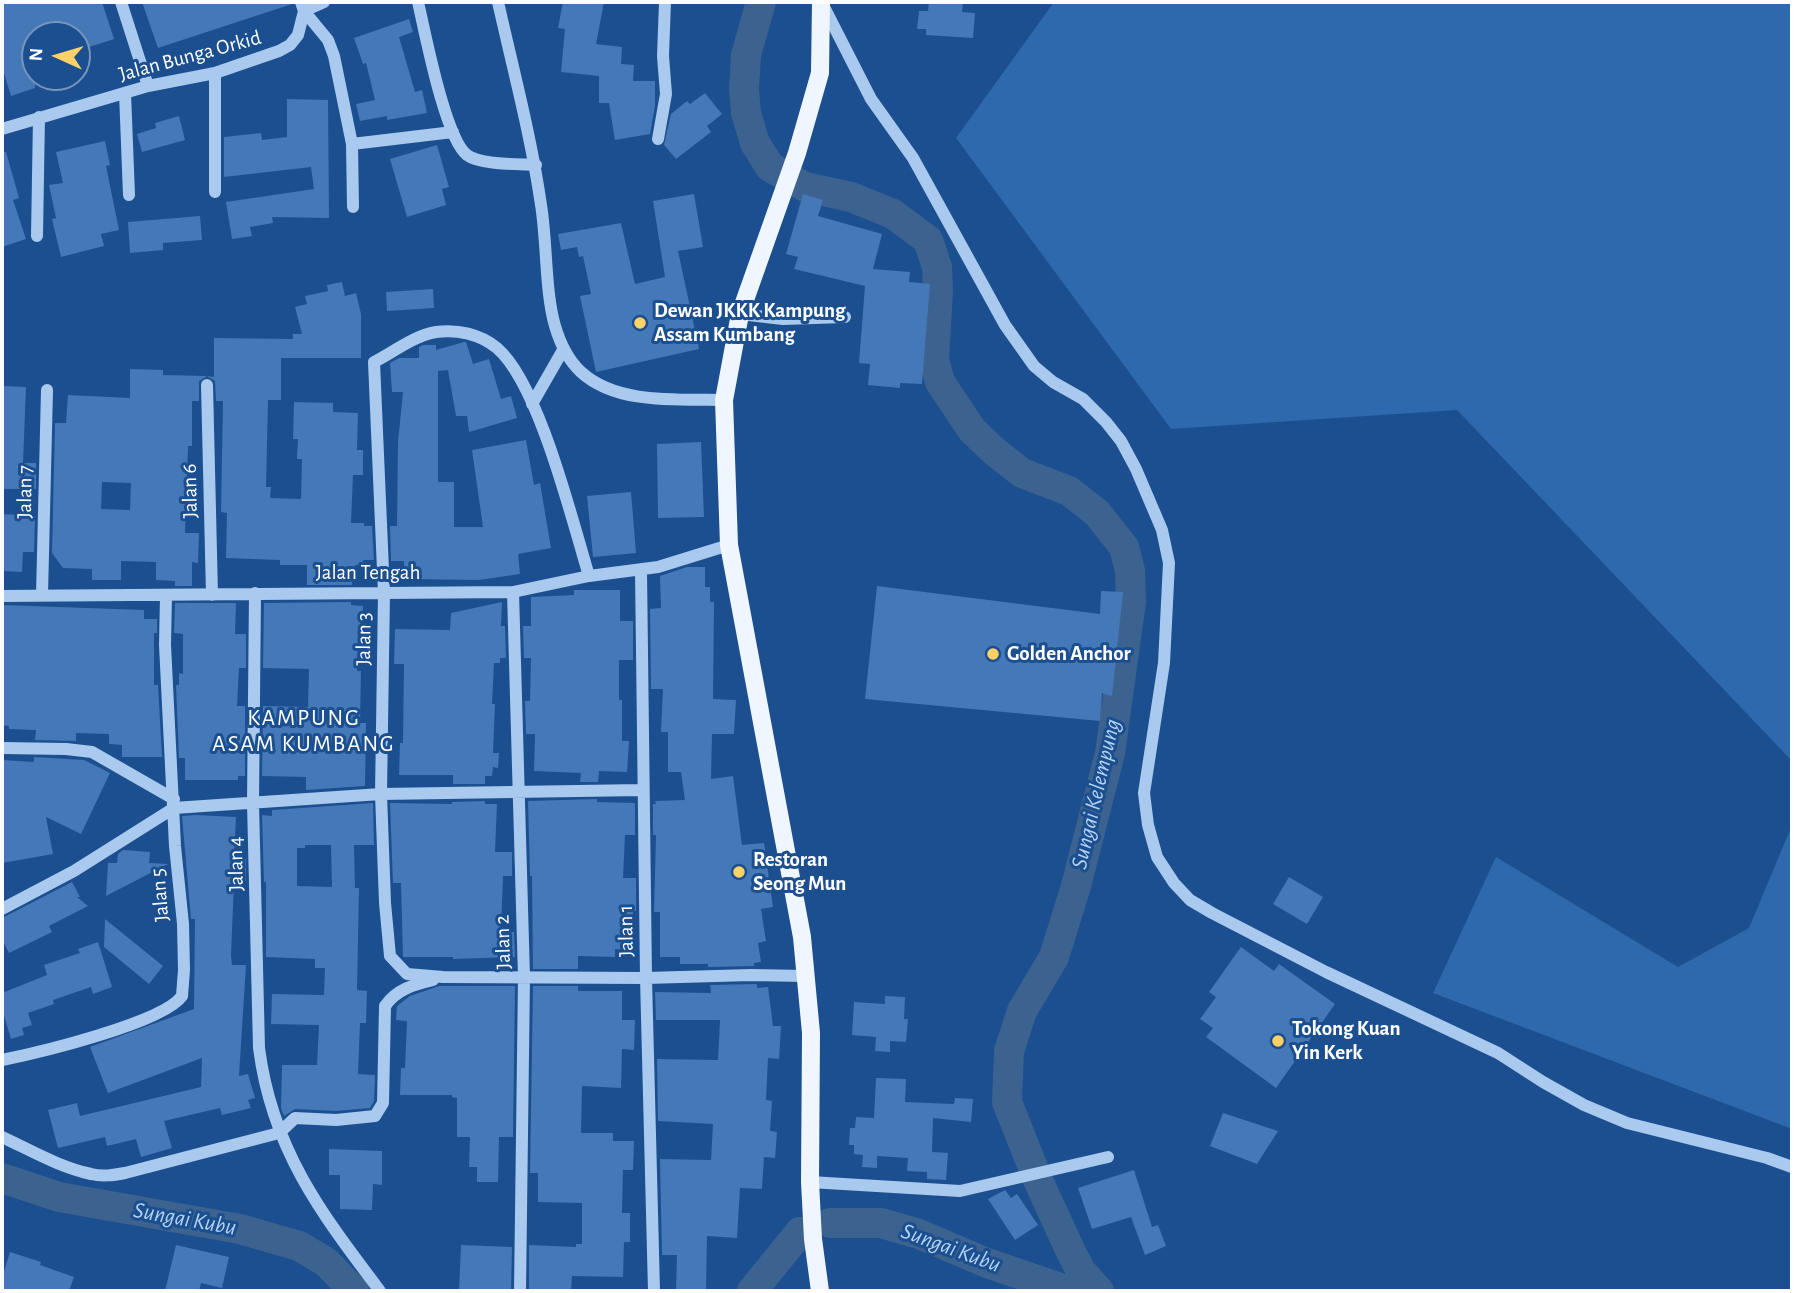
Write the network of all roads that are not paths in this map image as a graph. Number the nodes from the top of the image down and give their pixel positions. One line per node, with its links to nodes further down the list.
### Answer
1 (121, 2): 9 (street)
2 (324, 2): 7 (street)
3 (418, 2): 13 (street)
4 (498, 2): 16 (street)
5 (665, 2): 14 (street)
6 (821, 2): 21 (main road); 53 (street)
7 (303, 6): 8 (street, Jalan Bunga Orkid); 15 (street)
8 (215, 73): 9 (street, Jalan Bunga Orkid); 17 (street)
9 (148, 86): 10 (street, Jalan Bunga Orkid)
10 (125, 93): 11 (street, Jalan Bunga Orkid); 18 (street)
11 (39, 117): 12 (street, Jalan Bunga Orkid); 20 (street)
12 (2, 129)
13 (453, 132): 15 (street); 16 (street)
14 (658, 139)
15 (352, 144): 19 (street)
16 (536, 165): 23 (street)
17 (215, 192)
18 (129, 195)
19 (353, 207)
20 (37, 236)
21 (740, 314): 22 (street); 26 (main road)
22 (845, 317)
23 (563, 350): 26 (street); 27 (street)
24 (207, 385): 35 (street, Jalan 6)
25 (47, 390): 34 (street, Jalan 7)
26 (724, 400): 28 (main road)
27 (532, 404): 30 (street, Jalan 3); 33 (street, Jalan 3)
28 (729, 545): 29 (street, Jalan Tengah); 45 (main road)
29 (640, 570): 30 (street, Jalan Tengah); 39 (street, Jalan 1)
30 (589, 576): 31 (street, Jalan Tengah)
31 (513, 592): 33 (street, Jalan Tengah); 40 (street, Jalan 2)
32 (255, 593): 33 (street, Jalan Tengah); 35 (street, Jalan Tengah); 42 (street, Jalan 4)
33 (384, 593): 41 (street, Jalan 3)
34 (41, 595): 36 (street, Jalan Tengah); 37 (street, Jalan Tengah)
35 (212, 595): 37 (street, Jalan Tengah)
36 (2, 596)
37 (166, 596): 43 (street, Jalan 5)
38 (2, 748): 43 (street)
39 (643, 790): 40 (street); 48 (street, Jalan 1)
40 (518, 793): 41 (street); 47 (street, Jalan 2)
41 (381, 794): 42 (street); 46 (street, Jalan 3)
42 (253, 803): 43 (street); 50 (street, Jalan 4)
43 (174, 804): 44 (street); 49 (street, Jalan 5)
44 (2, 909)
45 (805, 976): 48 (street); 54 (main road)
46 (443, 977): 47 (street); 50 (street)
47 (524, 977): 48 (street); 56 (street, Jalan 2)
48 (646, 978): 57 (street, Jalan 1)
49 (2, 1060)
50 (279, 1133): 51 (street); 55 (street)
51 (2, 1137)
52 (1108, 1157): 54 (street)
53 (1792, 1167)
54 (810, 1182): 58 (main road)
55 (380, 1291)
56 (520, 1291)
57 (654, 1291)
58 (820, 1291)

